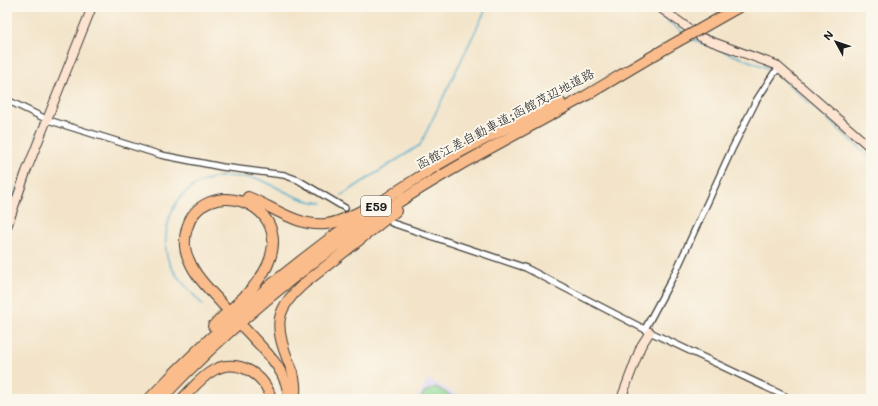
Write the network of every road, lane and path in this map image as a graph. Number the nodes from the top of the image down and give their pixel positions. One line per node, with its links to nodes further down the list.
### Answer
1 (92, 7): 7 (street)
2 (659, 7): 5 (street)
3 (739, 7): 4 (highway, 函館江差自動車道;函館茂辺地道路 / E59, bridge)
4 (637, 65): 9 (highway, 函館江差自動車道;函館茂辺地道路 / E59); 10 (highway, 函館江差自動車道;函館茂辺地道路 / E59)
5 (777, 70): 8 (street); 14 (street)
6 (7, 100): 7 (street)
7 (48, 120): 11 (street); 13 (street)
8 (871, 148)
9 (468, 160): 16 (highway, 函館江差自動車道;函館茂辺地道路 / E59); 21 (highway)
10 (385, 199): 15 (highway, 函館江差自動車道;函館茂辺地道路 / E59); 15 (highway)
11 (345, 208)
12 (392, 223): 14 (street)
13 (7, 227)
14 (648, 331): 22 (street); 23 (street)
15 (149, 399)
16 (161, 399)
17 (182, 399): 18 (highway)
18 (270, 399)
19 (283, 399): 20 (highway)
20 (289, 399)
21 (294, 399)
22 (621, 399)
23 (791, 399)

